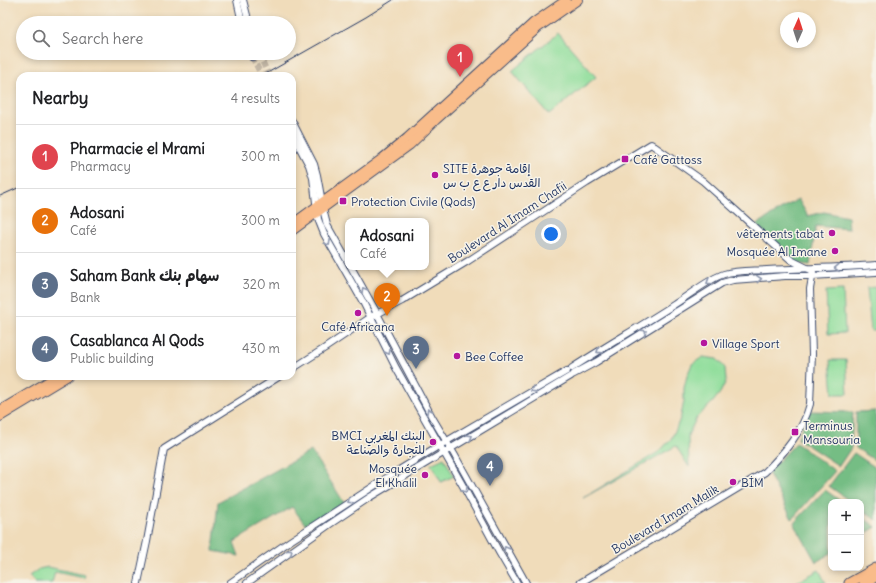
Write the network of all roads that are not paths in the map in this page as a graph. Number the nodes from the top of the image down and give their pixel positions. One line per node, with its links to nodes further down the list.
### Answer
1 (237, 0): 5 (street)
2 (243, 0): 6 (street)
3 (566, 0): 9 (main road)
4 (578, 0): 9 (main road)
5 (240, 16)
6 (247, 16)
7 (296, 129): 9 (street)
8 (296, 141): 9 (street)
9 (319, 207): 10 (main road); 11 (main road); 12 (street); 23 (street, one-way to 23)
10 (296, 221)
11 (296, 227)
12 (345, 257)
13 (791, 260): 15 (street); 16 (street); 22 (street, Boulevard Al Imam Chafii)
14 (876, 266): 15 (street, one-way to 15)
15 (808, 268): 16 (street); 20 (street)
16 (794, 269): 19 (street); 25 (street, one-way to 25)
17 (353, 270): 22 (street, one-way to 17)
18 (876, 272): 20 (street)
19 (799, 276): 20 (street); 21 (street); 25 (street, one-way to 19)
20 (812, 276): 21 (street, Boulevard Imam Malik)
21 (810, 289): 44 (street, Boulevard Imam Malik)
22 (377, 314): 23 (street, Boulevard Al Imam Chafii); 31 (street, one-way to 22)
23 (371, 317): 24 (street, Boulevard Al Imam Chafii); 32 (street, one-way to 32)
24 (296, 366)
25 (571, 372): 31 (street, one-way to 31); 33 (street, one-way to 25)
26 (50, 380): 29 (main road)
27 (61, 380): 30 (main road)
28 (274, 380): 39 (street)
29 (0, 410)
30 (0, 417)
31 (447, 441): 32 (street); 33 (street)
32 (440, 445): 34 (street); 35 (street, one-way to 35)
33 (451, 449): 34 (street); 43 (street, one-way to 33)
34 (444, 452): 36 (street, one-way to 34); 42 (street, one-way to 42)
35 (266, 558): 36 (street); 40 (street)
36 (271, 566): 41 (street)
37 (876, 568): 45 (highway)
38 (876, 576): 46 (highway)
39 (138, 583)
40 (230, 583)
41 (246, 583)
42 (517, 583)
43 (526, 583)
44 (580, 583)
45 (849, 583)
46 (864, 583)

